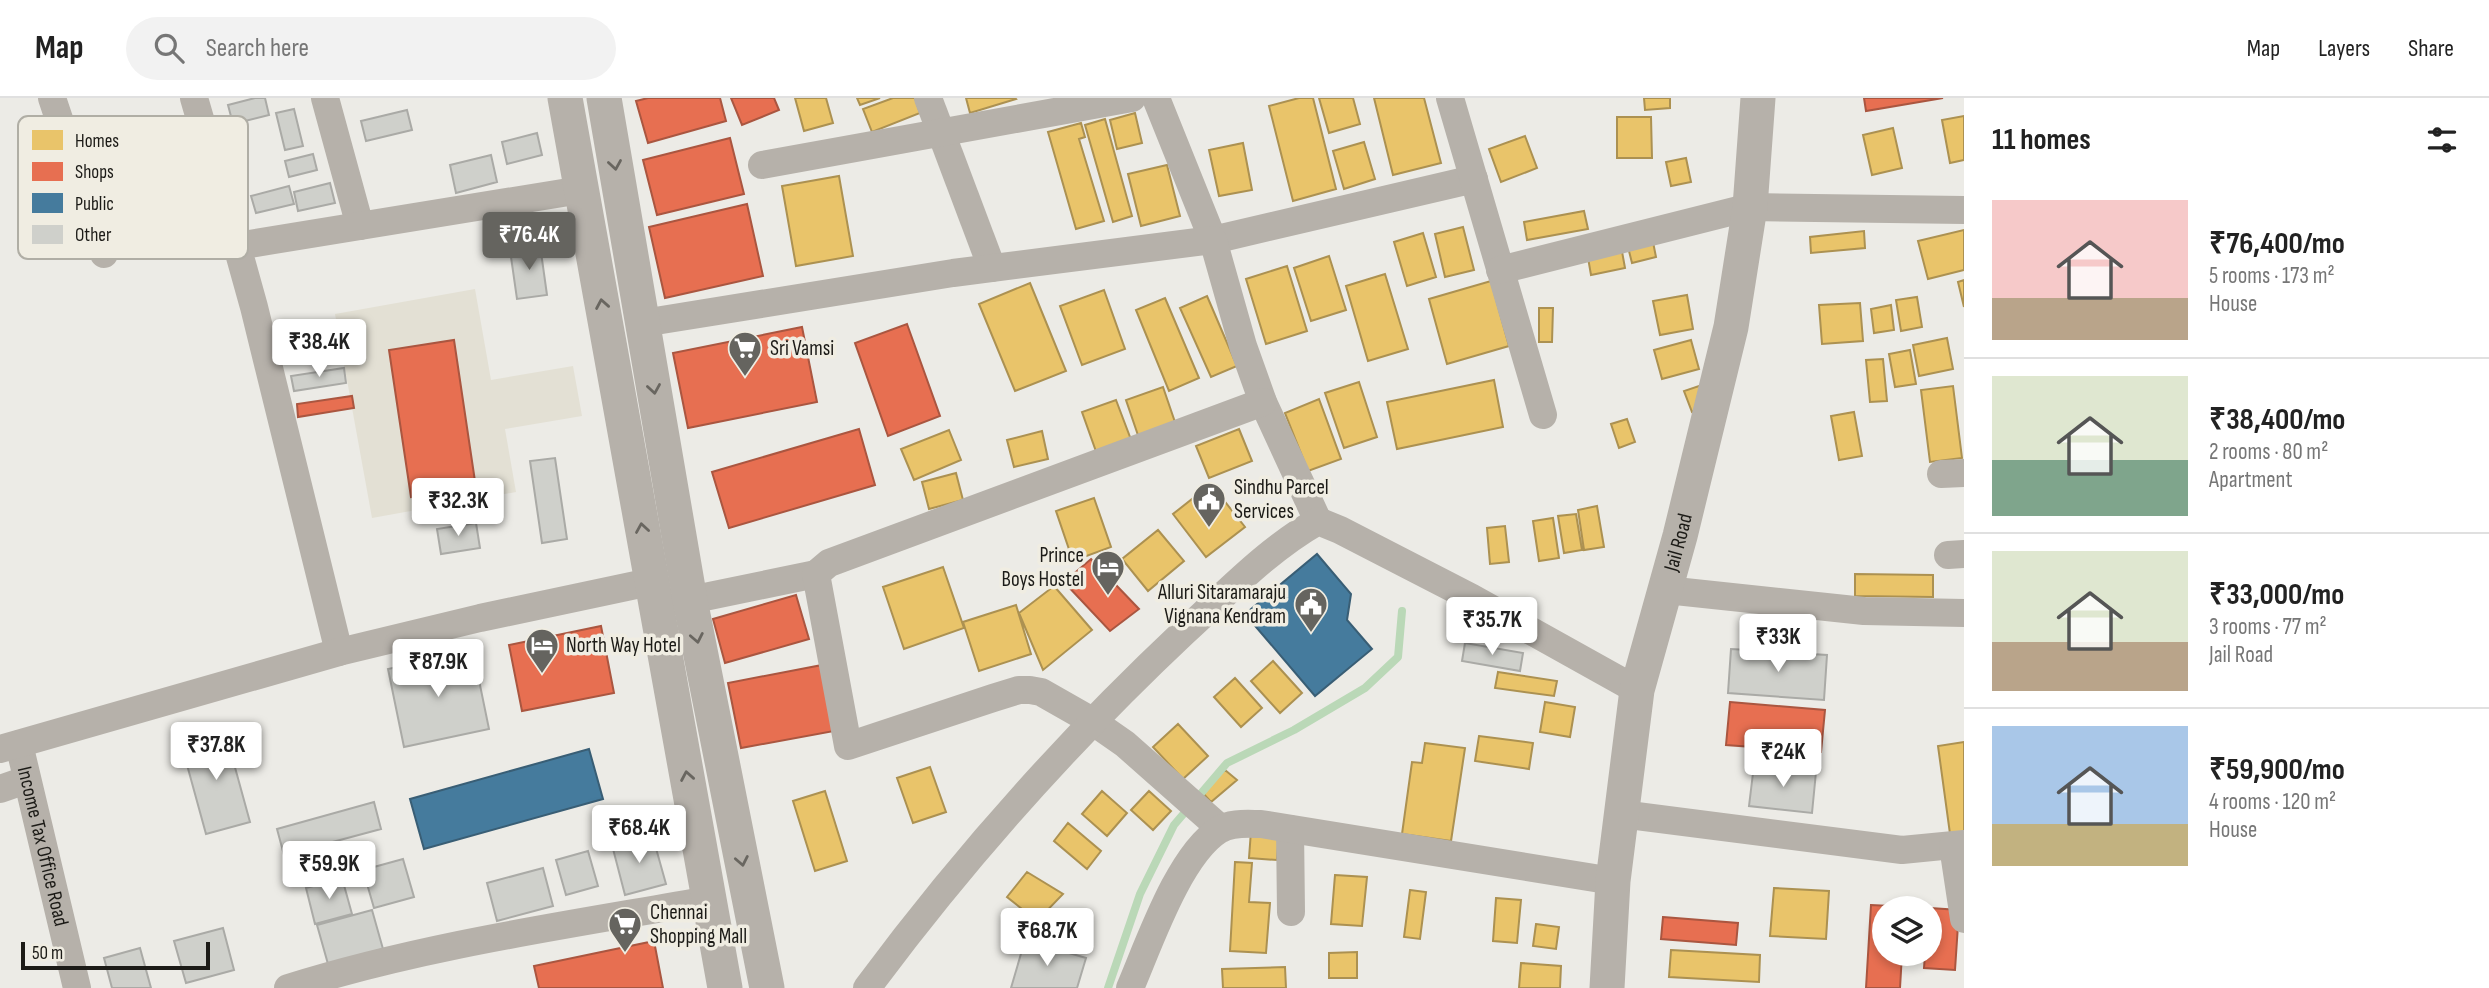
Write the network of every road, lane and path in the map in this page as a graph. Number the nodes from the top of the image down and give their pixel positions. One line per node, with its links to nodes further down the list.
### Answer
1 (52, 98): 11 (street)
2 (194, 98): 12 (street)
3 (325, 98): 19 (street)
4 (565, 98): 16 (street)
5 (604, 98): 25 (street, one-way to 25)
6 (928, 98): 13 (street)
7 (1132, 98): 13 (street)
8 (1156, 98): 20 (street)
9 (1450, 98): 15 (street)
10 (1758, 98): 17 (street, Jail Road)
11 (58, 116)
12 (199, 116)
13 (940, 132): 14 (street); 23 (street)
14 (762, 164)
15 (1474, 179): 20 (street); 24 (street)
16 (581, 190): 19 (street); 30 (street, one-way to 16)
17 (1750, 207): 18 (street); 24 (street); 31 (street, Jail Road)
18 (1964, 210)
19 (360, 226): 21 (street)
20 (1213, 240): 23 (street); 26 (street)
21 (248, 244)
22 (241, 259): 34 (street)
23 (992, 268): 25 (street)
24 (1500, 270): 27 (street)
25 (643, 323): 32 (street, one-way to 32)
26 (1263, 402): 28 (street); 29 (street)
27 (1543, 415)
28 (1318, 521): 35 (street); 36 (street)
29 (816, 574): 32 (street); 36 (street)
30 (650, 582): 34 (street); 44 (street, one-way to 30)
31 (1666, 590): 33 (street); 35 (street, Jail Road)
32 (690, 600): 50 (street, one-way to 50)
33 (1964, 613)
34 (339, 652): 37 (street)
35 (1637, 690): 39 (street, Jail Road)
36 (1092, 721): 40 (street); 51 (street)
37 (10, 747): 38 (street, Income Tax Office Road)
38 (13, 785): 47 (street, Income Tax Office Road)
39 (1621, 814): 42 (street); 43 (street, Jail Road)
40 (1220, 828): 41 (street); 52 (street)
41 (1290, 829): 43 (street); 45 (street)
42 (1958, 845): 46 (street)
43 (1613, 881): 53 (street, Jail Road)
44 (709, 900): 48 (street); 49 (street)
45 (1291, 912)
46 (1964, 919)
47 (77, 988)
48 (288, 988)
49 (725, 988)
50 (767, 988)
51 (867, 988)
52 (1130, 988)
53 (1607, 988)

